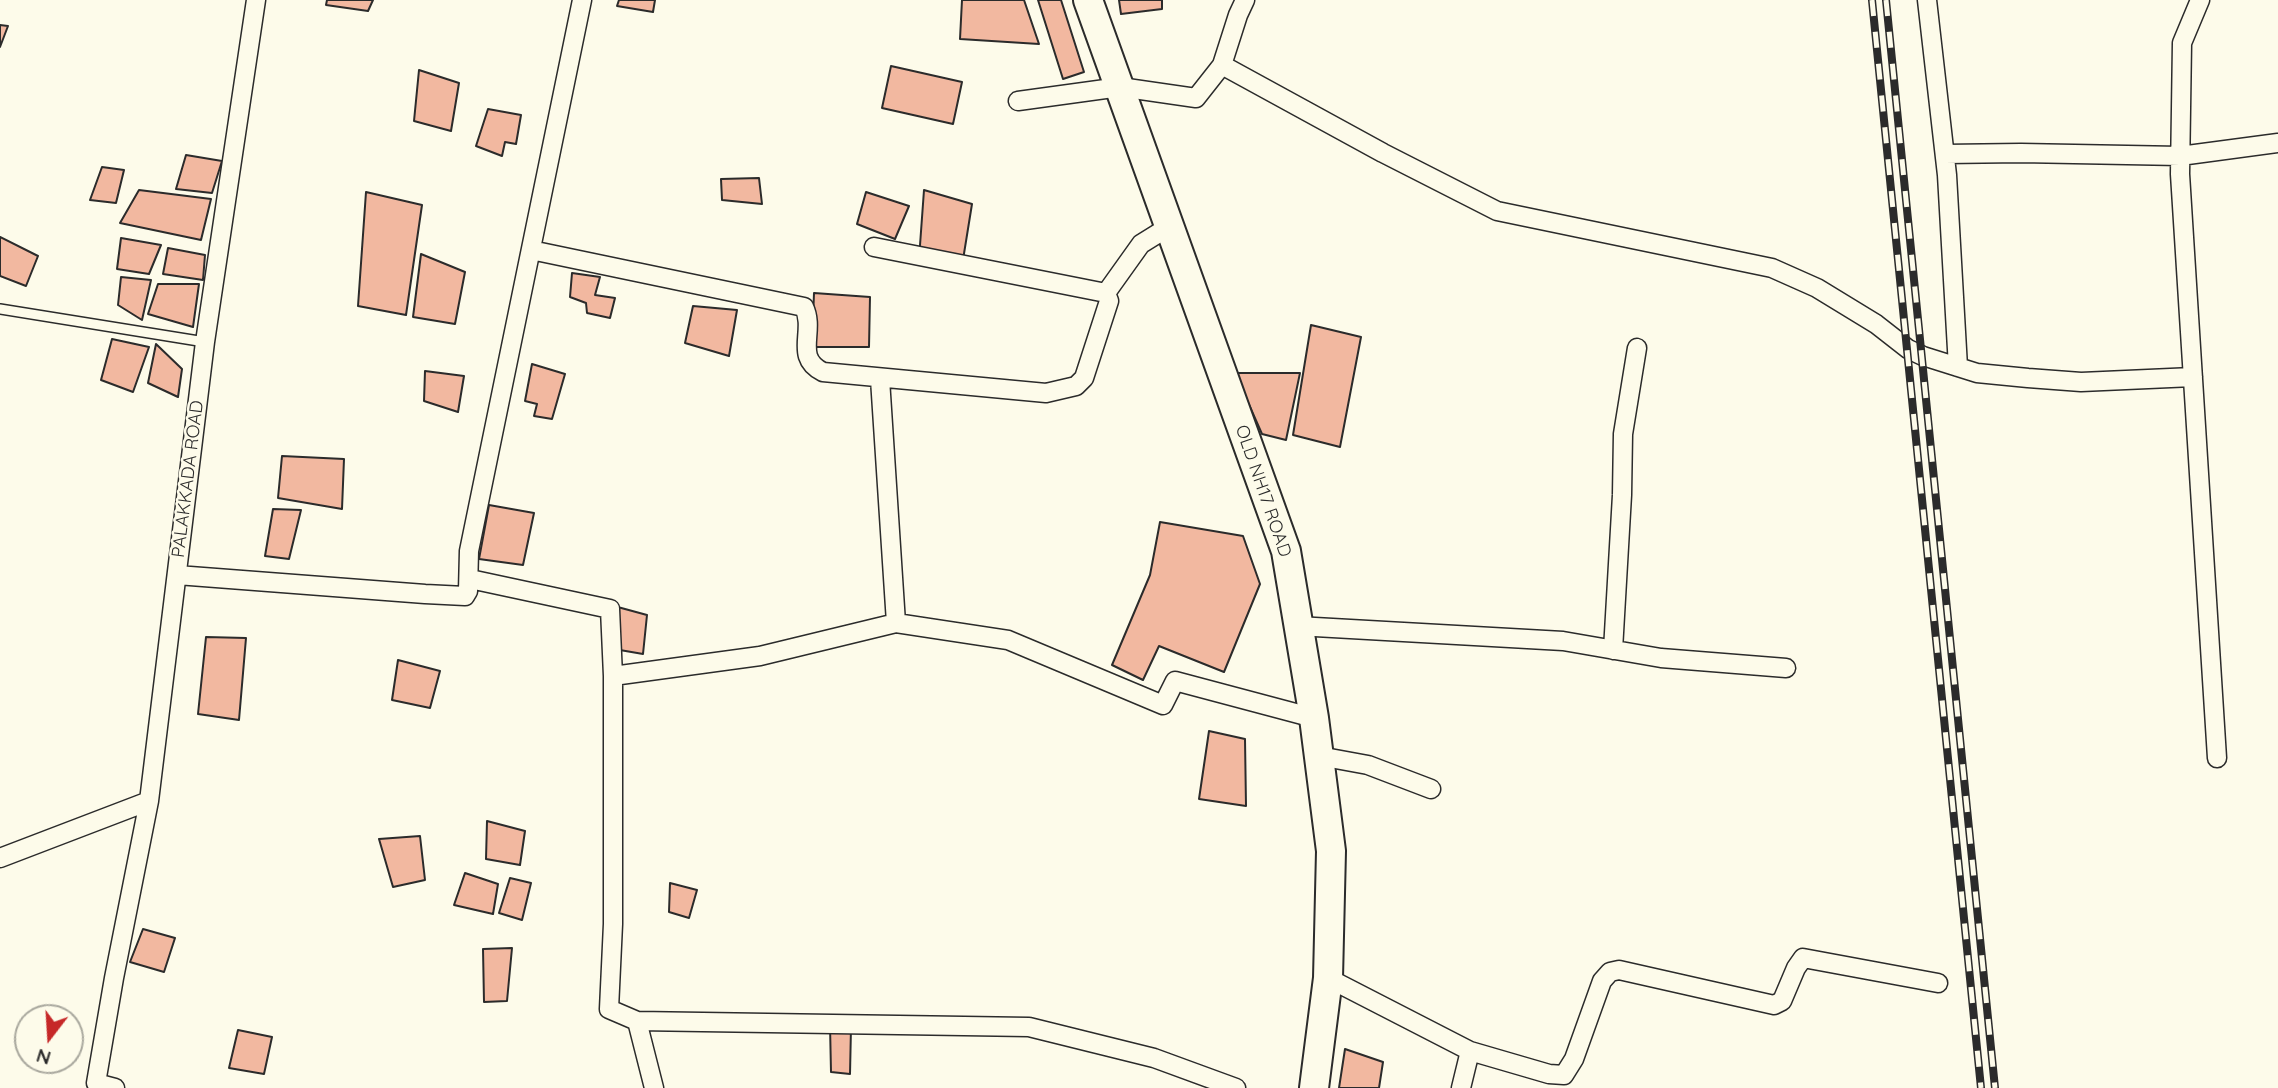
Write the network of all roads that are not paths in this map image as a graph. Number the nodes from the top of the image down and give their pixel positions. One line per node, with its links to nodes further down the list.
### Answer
1 (256, 0): 20 (street, PALAKKADA ROAD)
2 (582, 0): 17 (street)
3 (1088, 0): 10 (main road, OLD NH17 ROAD)
4 (1245, 0): 9 (street)
5 (1927, 0): 8 (street)
6 (1935, 0): 8 (street)
7 (2200, 0): 14 (street)
8 (1929, 21): 13 (street)
9 (1222, 65): 10 (street); 22 (street)
10 (1120, 87): 11 (street); 15 (main road, OLD NH17 ROAD)
11 (1018, 101)
12 (2278, 143): 14 (street)
13 (1945, 154): 14 (street); 22 (street)
14 (2180, 156): 23 (street)
15 (1170, 226): 18 (street); 28 (main road, OLD NH17 ROAD)
16 (874, 247): 18 (street)
17 (531, 250): 24 (street); 26 (street)
18 (1107, 293): 24 (street)
19 (0, 309): 20 (lane)
20 (205, 342): 25 (street, PALAKKADA ROAD)
21 (1637, 348): 29 (street)
22 (1958, 367): 23 (street)
23 (2193, 377): 34 (street)
24 (880, 379): 27 (street)
25 (177, 575): 26 (street); 36 (street, PALAKKADA ROAD)
26 (470, 579): 31 (street)
27 (896, 623): 31 (street); 32 (street)
28 (1297, 626): 29 (street); 32 (main road, OLD NH17 ROAD)
29 (1613, 650): 30 (street)
30 (1786, 668)
31 (614, 676): 40 (street)
32 (1314, 719): 33 (main road, OLD NH17 ROAD)
33 (1319, 756): 35 (street); 38 (main road, OLD NH17 ROAD)
34 (2217, 758)
35 (1431, 789)
36 (149, 802): 37 (street); 42 (street, PALAKKADA ROAD)
37 (0, 858)
38 (1328, 978): 41 (street); 45 (main road, OLD NH17 ROAD)
39 (1938, 983): 41 (street)
40 (637, 1021): 43 (street); 44 (street)
41 (1470, 1051): 46 (street)
42 (115, 1088)
43 (654, 1088)
44 (1236, 1088)
45 (1314, 1088)
46 (1461, 1088)

